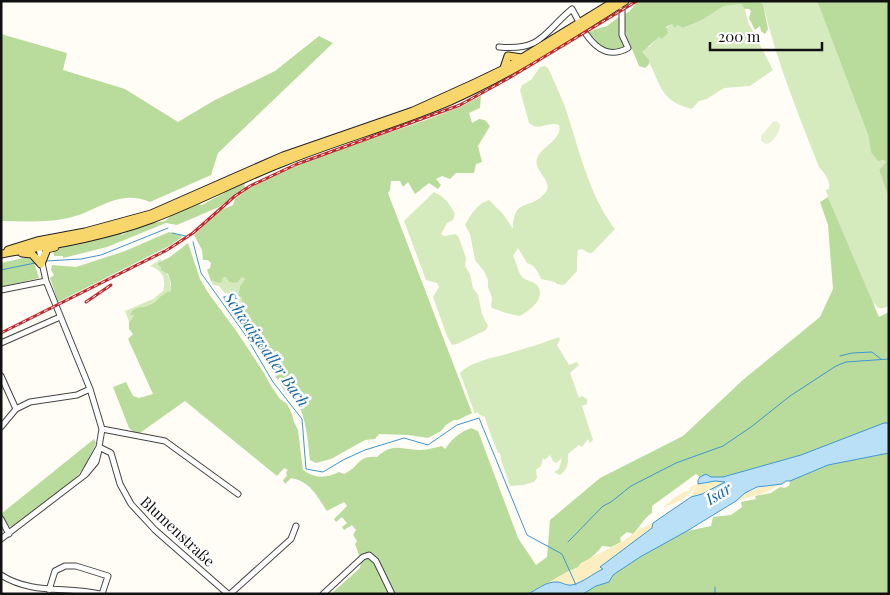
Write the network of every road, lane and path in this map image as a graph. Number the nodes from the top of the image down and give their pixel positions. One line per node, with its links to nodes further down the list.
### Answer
1 (626, 1): 2 (main road); 3 (main road)
2 (614, 5): 3 (main road); 9 (main road); 11 (main road)
3 (622, 10): 5 (street)
4 (578, 20): 7 (street)
5 (586, 34)
6 (498, 47): 7 (street)
7 (507, 48): 8 (street)
8 (508, 56): 9 (main road); 10 (main road)
9 (522, 58): 10 (main road)
10 (504, 69): 12 (main road)
11 (68, 241): 12 (main road); 15 (main road)
12 (38, 244): 13 (main road); 14 (main road); 15 (street)
13 (11, 252): 14 (main road); 15 (main road)
14 (1, 253)
15 (41, 264): 16 (street)
16 (46, 282): 17 (street); 18 (street)
17 (1, 290)
18 (60, 317): 19 (street); 21 (street)
19 (1, 343)
20 (1, 376): 22 (street)
21 (90, 389): 22 (street); 24 (street)
22 (16, 409): 23 (street)
23 (1, 427)
24 (102, 429): 25 (street); 26 (street)
25 (99, 447): 29 (street); 34 (street, Blumenstraße)
26 (238, 494)
27 (1, 519): 29 (street)
28 (296, 526): 34 (street)
29 (9, 534): 30 (street)
30 (1, 539)
31 (1, 575): 32 (street)
32 (49, 590): 33 (street); 33 (street)
33 (101, 594)
34 (229, 594)
35 (323, 594): 36 (street)
36 (392, 594)

